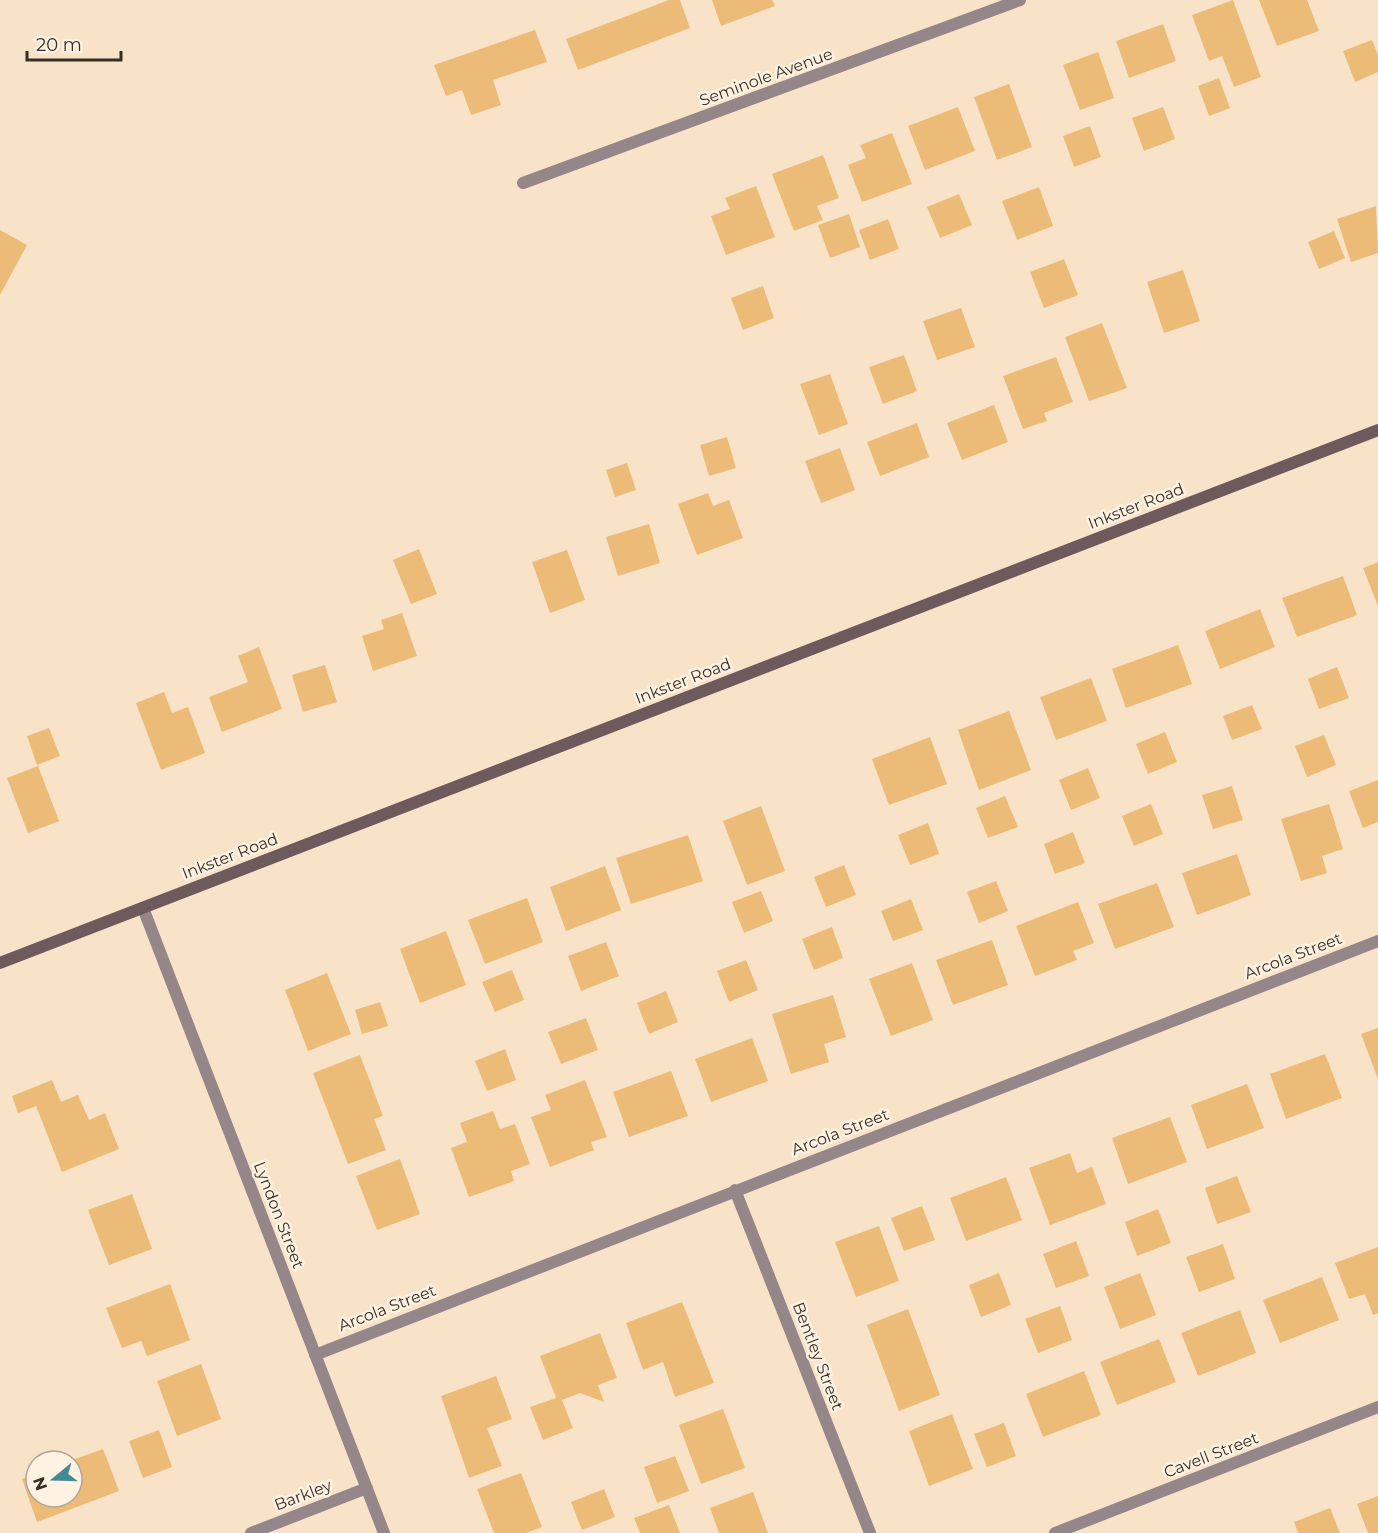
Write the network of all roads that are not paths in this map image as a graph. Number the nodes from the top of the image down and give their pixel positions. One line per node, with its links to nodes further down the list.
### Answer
1 (1020, 0): 2 (street, Seminole Avenue)
2 (523, 183)
3 (1378, 430): 4 (main road, Inkster Road)
4 (143, 908): 6 (main road, Inkster Road); 8 (street, Lyndon Street)
5 (1378, 941): 7 (street, Arcola Street)
6 (0, 963)
7 (735, 1190): 8 (street, Arcola Street); 13 (street, Bentley Street)
8 (315, 1354): 10 (street, Lyndon Street)
9 (1378, 1407): 14 (street, Cavell Street)
10 (367, 1488): 11 (street, Barkley); 12 (street, Lyndon Street)
11 (251, 1533)
12 (384, 1533)
13 (870, 1533)
14 (1055, 1533)

